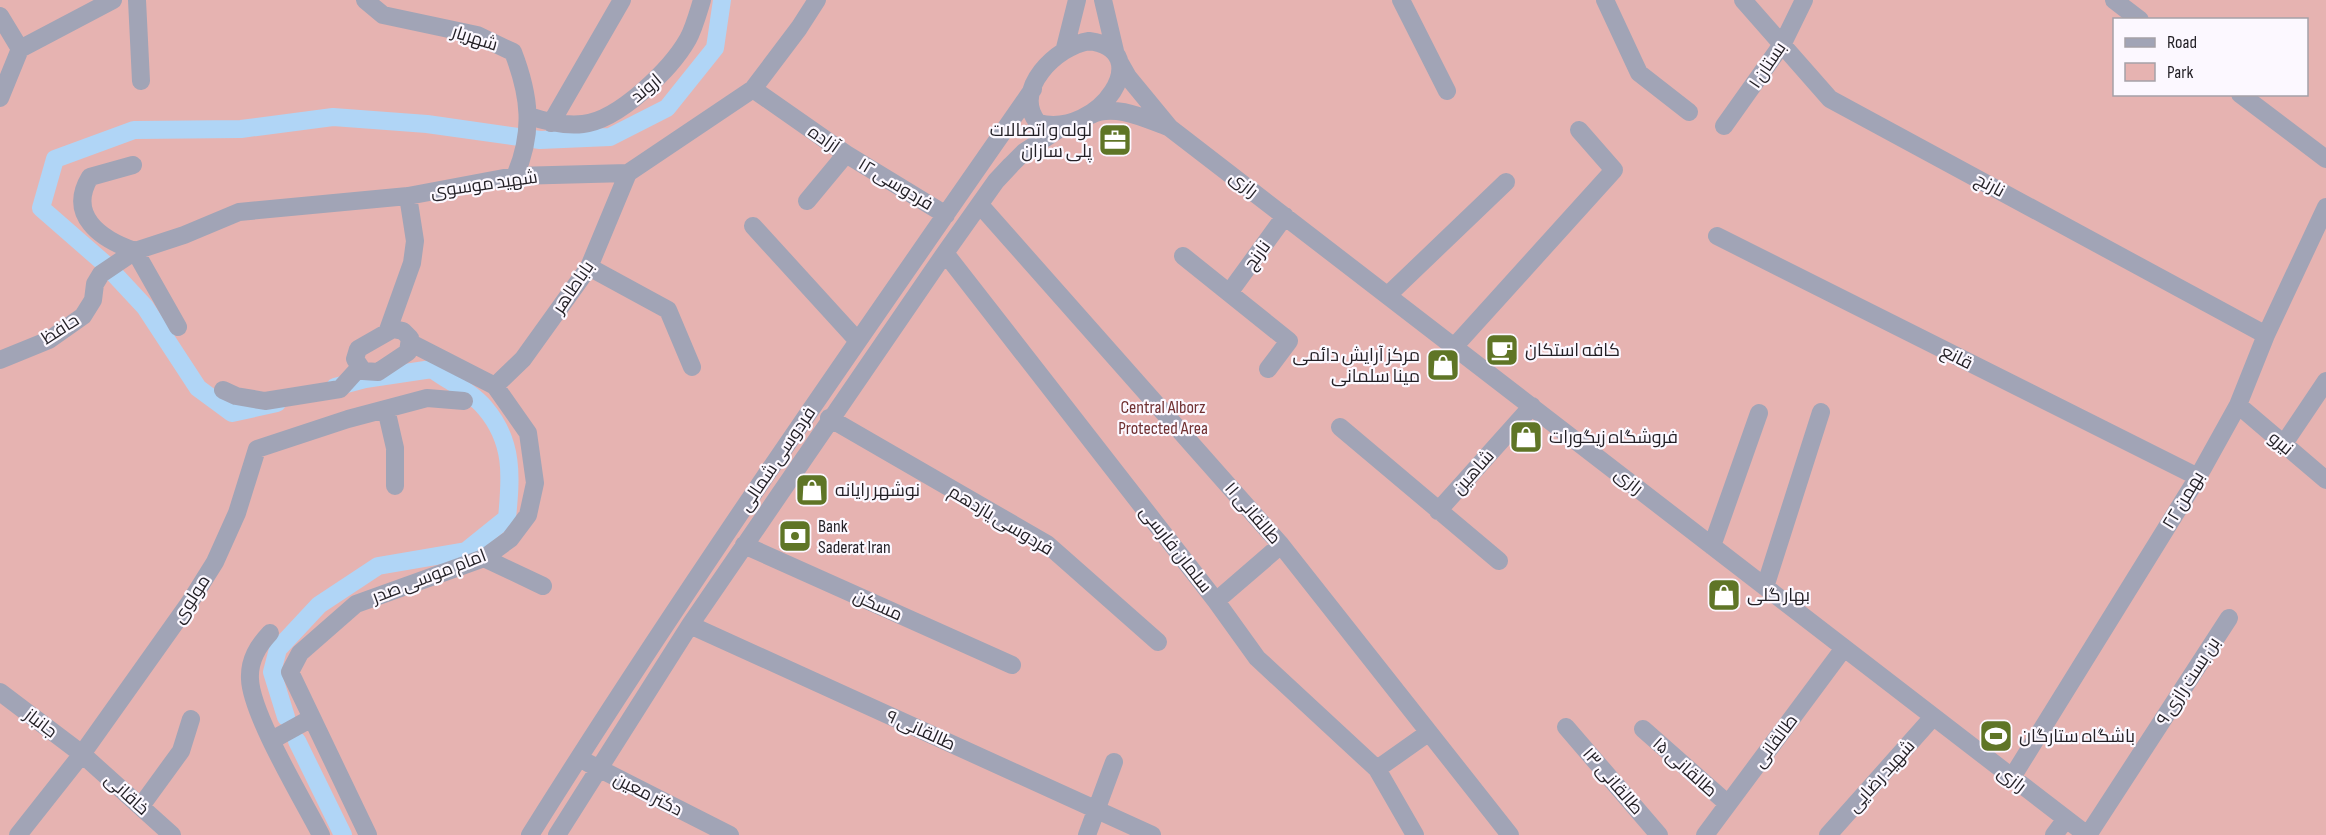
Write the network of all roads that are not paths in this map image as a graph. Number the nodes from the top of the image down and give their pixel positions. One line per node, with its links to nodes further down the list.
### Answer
1 (113, 0): 18 (street)
2 (137, 0): 20 (street)
3 (365, 0): 27 (street, شهریار)
4 (622, 0): 28 (street)
5 (702, 0): 28 (street, اروند)
6 (817, 0): 21 (street)
7 (1077, 0): 17 (street)
8 (1103, 0): 19 (street)
9 (1401, 0): 23 (street)
10 (1605, 0): 26 (street)
11 (1743, 0): 16 (street, نارنج)
12 (1804, 0): 16 (street, بستان ۱)
13 (2114, 0): 15 (street)
14 (0, 16): 18 (street)
15 (2137, 18)
16 (1783, 43): 30 (street, بستان ۱); 55 (street, نارنج)
17 (1065, 48): 19 (street); 22 (street)
18 (20, 49): 25 (street)
19 (1118, 57): 29 (street); 31 (street)
20 (141, 81)
21 (753, 88): 33 (street, آزاده); 36 (street)
22 (1033, 89): 29 (street); 43 (street, فردوسی شمالی)
23 (1447, 91)
24 (2243, 96): 34 (street)
25 (0, 98)
26 (1689, 112)
27 (528, 122): 28 (street, اروند); 37 (street)
28 (550, 123)
29 (1071, 124): 31 (street); 41 (street, فردوسی شمالی)
30 (1724, 126)
31 (1170, 128): 44 (street, رازی)
32 (1579, 130): 58 (street)
33 (846, 154): 40 (street, آزاده); 43 (street, فردوسی ۱۲)
34 (2326, 159)
35 (133, 165): 48 (street)
36 (628, 173): 37 (street, شهید موسوی); 50 (street, باباطاهر)
37 (516, 176): 39 (street, شهید موسوی)
38 (1506, 182): 52 (street)
39 (408, 196): 48 (street, شهید موسوی); 54 (street)
40 (807, 201)
41 (980, 205): 47 (street, فردوسی شمالی); 82 (street, طالقانی ۱۱)
42 (2326, 207): 55 (street, ۲۲ بهمن)
43 (946, 215): 56 (street, فردوسی شمالی)
44 (1285, 216): 51 (street, نارنج); 52 (street, رازی)
45 (753, 226): 56 (street)
46 (1717, 236): 77 (street, قانع)
47 (945, 253): 73 (street, فردوسی شمالی); 88 (street, سلمان فارسی)
48 (131, 254): 53 (street); 59 (street, حافظ)
49 (1183, 256): 51 (street)
50 (590, 267): 60 (street); 64 (street, باباطاهر)
51 (1229, 293): 62 (street)
52 (1388, 295): 58 (street, رازی)
53 (178, 327)
54 (388, 330): 57 (street, امام موسی صدر); 61 (street)
55 (2266, 335): 68 (street, ۲۲ بهمن)
56 (857, 340): 104 (street, فردوسی شمالی)
57 (411, 343): 61 (street); 64 (street, امام موسی صدر)
58 (1453, 348): 69 (street, رازی)
59 (0, 360)
60 (692, 367)
61 (359, 368): 65 (street)
62 (1268, 369)
63 (2326, 381): 76 (street)
64 (495, 386): 84 (street, امام موسی صدر)
65 (340, 388): 66 (street); 74 (street)
66 (222, 390)
67 (464, 400): 70 (street)
68 (2238, 405): 76 (street, نیرو); 77 (street, ۲۲ بهمن)
69 (1532, 406): 80 (street, شاهین); 83 (street, رازی)
70 (386, 409): 74 (street); 79 (street)
71 (1759, 412): 83 (street)
72 (1821, 412): 87 (street)
73 (829, 418): 81 (street, فردوسی شمالی); 92 (street, فردوسی یازدهم)
74 (348, 419): 103 (street, مولوی)
75 (1340, 427): 80 (street)
76 (2283, 445): 78 (street, نیرو)
77 (2198, 477): 108 (street, ۲۲ بهمن)
78 (2326, 480)
79 (395, 486)
80 (1438, 511): 85 (street)
81 (744, 545): 90 (street, فردوسی شمالی); 94 (street, مسکن)
82 (1281, 545): 88 (street); 101 (street, طالقانی ۱۱)
83 (1712, 546): 87 (street, رازی)
84 (484, 558): 86 (street); 98 (street, امام موسی صدر)
85 (1499, 561)
86 (543, 586)
87 (1765, 587): 93 (street, رازی)
88 (1216, 601): 107 (street, سلمان فارسی)
89 (2229, 618): 129 (street, بن بست رازی ۹)
90 (690, 625): 106 (street, فردوسی شمالی); 111 (street, طالقانی ۹)
91 (270, 633): 102 (street)
92 (1158, 642)
93 (1844, 648): 96 (street, رازی); 109 (street, طالقانی)
94 (1012, 665)
95 (0, 692): 103 (street, جانباز)
96 (1933, 717): 108 (street, رازی); 127 (street, شهید رضایی)
97 (191, 719): 110 (street)
98 (310, 719): 102 (street); 117 (street, امام موسی صدر)
99 (1566, 728): 125 (street, طالقانی ۱۳)
100 (1643, 729): 109 (street, طالقانی ۱۵)
101 (1428, 733): 107 (street); 124 (street, طالقانی ۱۱)
102 (272, 740): 116 (street)
103 (82, 754): 110 (street, خاقانی); 114 (street, مولوی)
104 (579, 757): 106 (street, دکتر معین); 118 (street, فردوسی شمالی)
105 (1114, 762): 111 (street)
106 (599, 769): 113 (street, دکتر معین); 119 (street, فردوسی شمالی)
107 (1377, 769): 123 (street, سلمان فارسی)
108 (2012, 779): 112 (street, رازی)
109 (1728, 804): 126 (street, طالقانی)
110 (141, 806): 115 (street, خاقانی)
111 (1097, 809): 121 (street); 122 (street, طالقانی ۹)
112 (2066, 819): 128 (street); 129 (street, رازی)
113 (706, 830): 120 (street, دکتر معین)
114 (18, 835)
115 (172, 835)
116 (321, 835)
117 (368, 835)
118 (530, 835)
119 (557, 835)
120 (730, 835)
121 (1088, 835)
122 (1152, 835)
123 (1415, 835)
124 (1510, 835)
125 (1659, 835)
126 (1705, 835)
127 (1828, 835)
128 (2054, 835)
129 (2087, 835)

